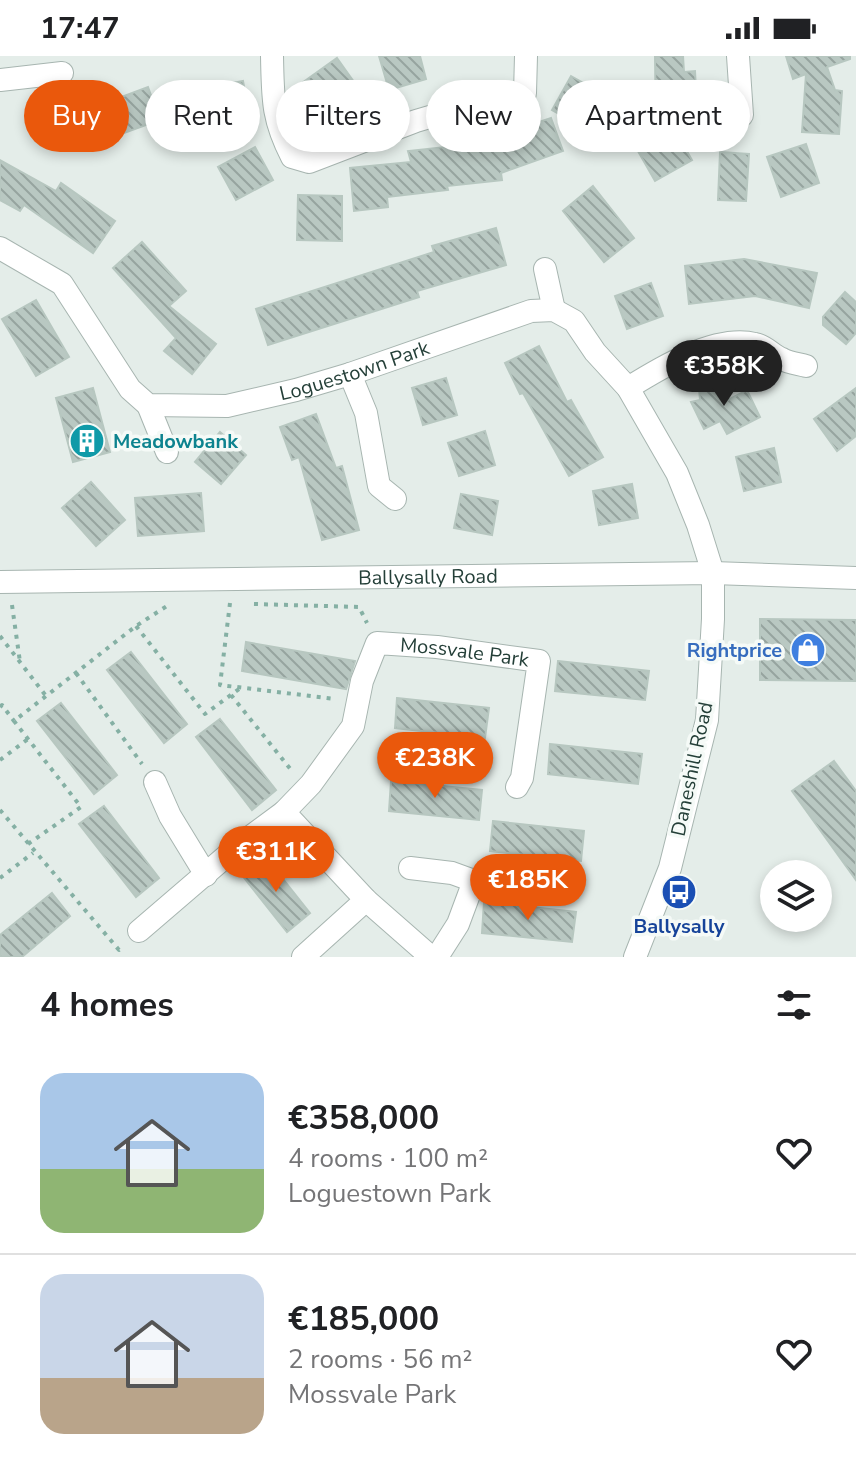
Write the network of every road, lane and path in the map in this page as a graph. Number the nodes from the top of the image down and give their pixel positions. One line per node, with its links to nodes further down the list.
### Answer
1 (272, 56): 2 (street)
2 (526, 56)
3 (738, 56): 6 (street)
4 (62, 73): 5 (street)
5 (0, 80)
6 (740, 80)
7 (0, 248): 13 (street)
8 (545, 269): 9 (street)
9 (554, 310): 11 (street, Loguestown Park); 12 (street)
10 (806, 366): 12 (street)
11 (350, 374): 13 (street, Loguestown Park); 15 (street)
12 (628, 388): 16 (street)
13 (148, 405): 14 (street)
14 (167, 452)
15 (395, 499)
16 (713, 573): 17 (street, Ballysally Road); 18 (street, Ballysally Road); 48 (street, Daneshill Road)
17 (856, 578)
18 (4, 582): 23 (path)
19 (174, 601): 20 (path)
20 (136, 626): 24 (path); 26 (path)
21 (0, 636): 23 (path)
22 (377, 643): 25 (path); 28 (street, Mossvale Park); 34 (street, Mossvale Park)
23 (20, 662): 27 (path)
24 (76, 673): 27 (path); 33 (path)
25 (241, 687): 26 (path); 28 (path)
26 (231, 695): 35 (path)
27 (46, 696): 30 (path)
28 (357, 702): 35 (street, Mossvale Park)
29 (0, 707): 30 (path)
30 (14, 721): 31 (path)
31 (28, 739): 32 (path); 38 (path)
32 (0, 760)
33 (155, 782): 41 (street)
34 (517, 787)
35 (306, 789): 37 (street, Mossvale Park)
36 (0, 810): 38 (path)
37 (284, 812): 41 (street, Mossvale Park); 43 (street)
38 (28, 844): 39 (path)
39 (34, 853): 42 (path); 44 (path)
40 (410, 868): 47 (street)
41 (206, 875): 44 (street, Mossvale Park)
42 (0, 878)
43 (366, 900): 45 (street); 46 (street)
44 (139, 931)
45 (303, 957)
46 (431, 957)
47 (437, 957)
48 (635, 957)

